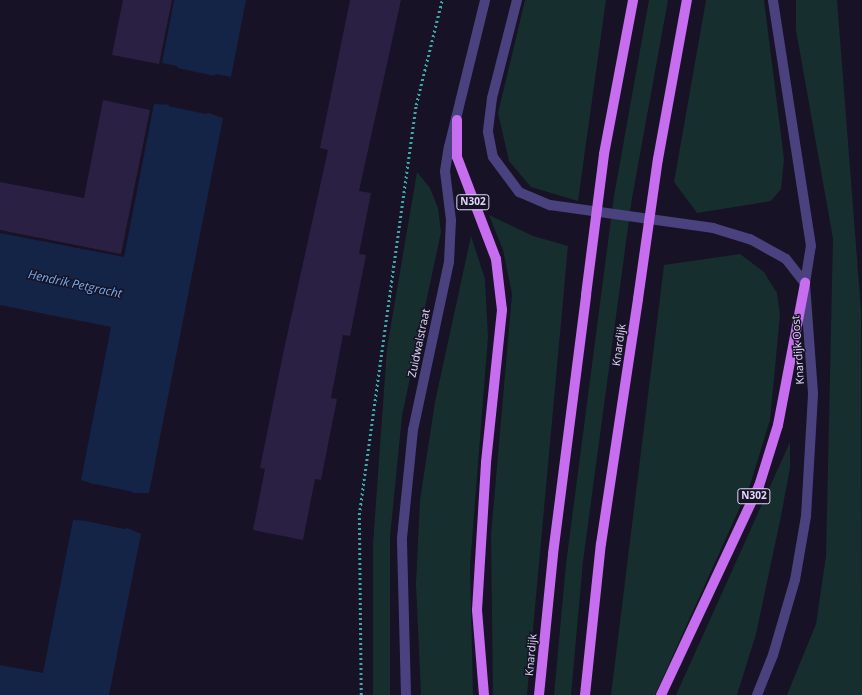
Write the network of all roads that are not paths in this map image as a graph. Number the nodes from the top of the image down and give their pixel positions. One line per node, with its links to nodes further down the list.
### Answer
1 (485, 0): 6 (street, Zuidwalstraat)
2 (517, 0): 7 (street)
3 (633, 0): 10 (main road, Knardijk, bridge)
4 (687, 0): 11 (main road, Knardijk, bridge)
5 (773, 0): 7 (street, Knardijk Oost)
6 (457, 120): 8 (street, Zuidwalstraat); 9 (main road, N302)
7 (805, 283): 12 (main road, N302); 13 (street, Knardijk Oost)
8 (406, 695)
9 (484, 695)
10 (540, 695)
11 (585, 695)
12 (661, 695)
13 (757, 695)

